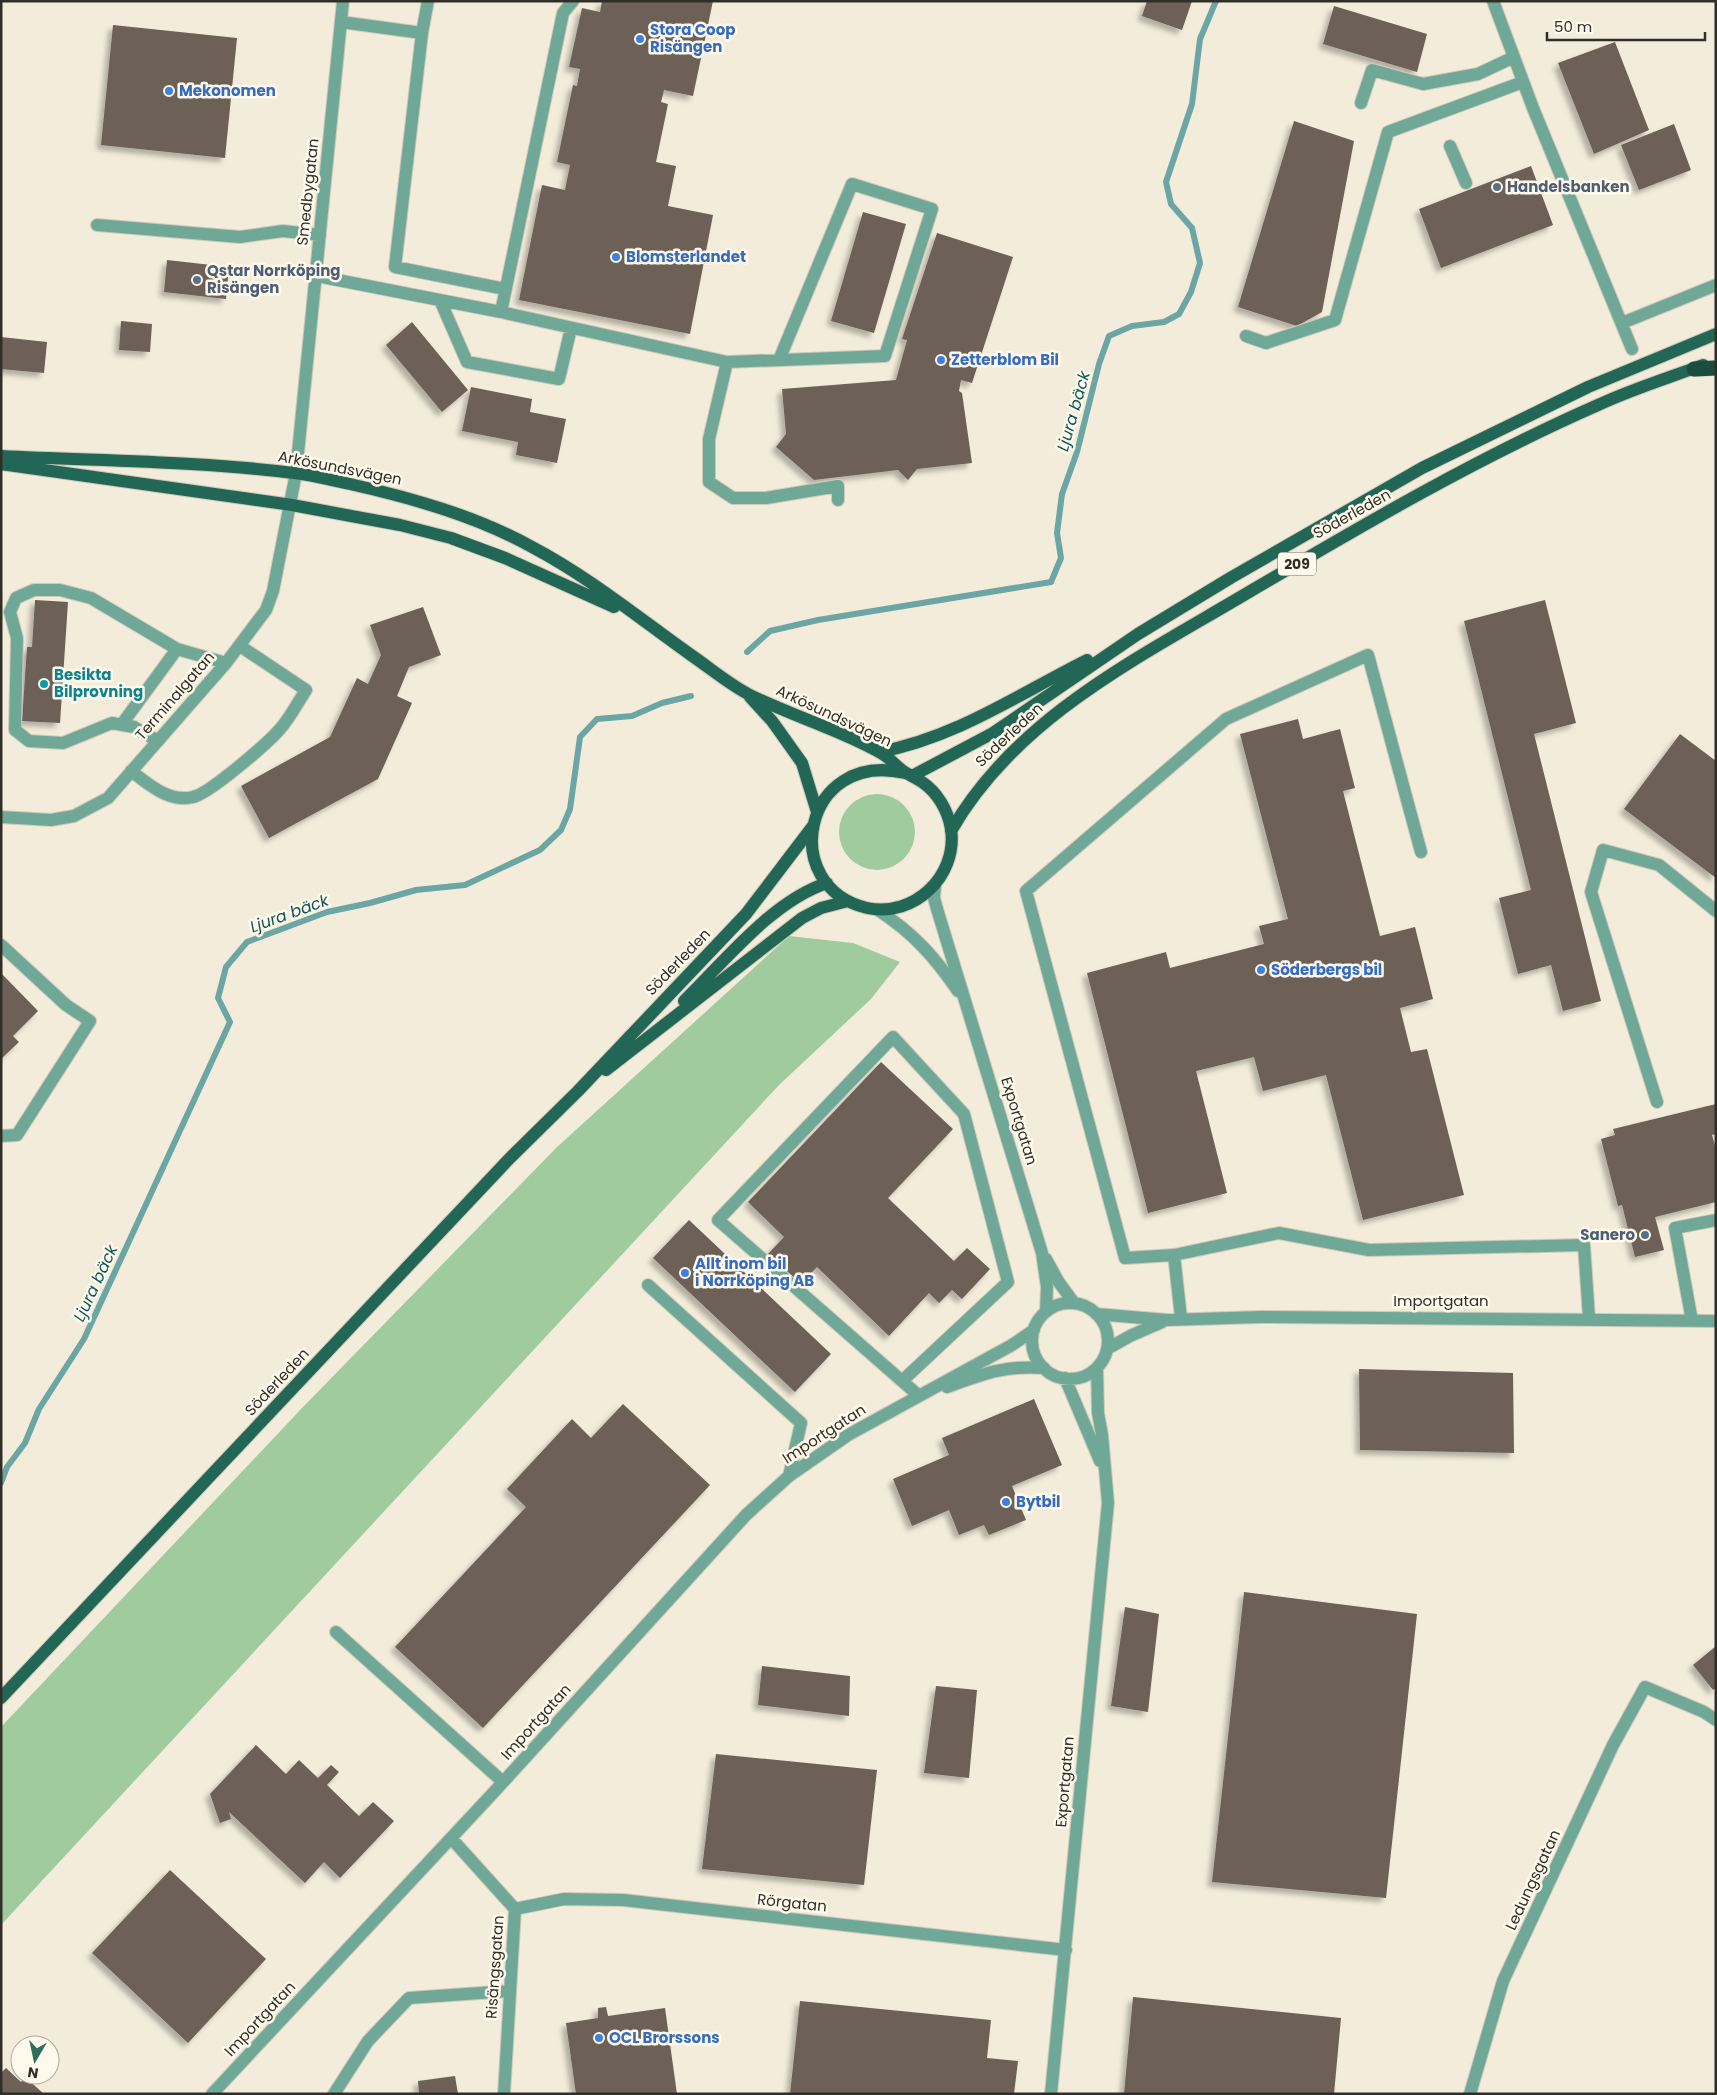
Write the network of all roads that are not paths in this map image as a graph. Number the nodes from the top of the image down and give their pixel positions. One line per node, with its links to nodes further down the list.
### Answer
1 (343, 1): 5 (street, Smedbygatan)
2 (428, 1): 6 (street)
3 (573, 1): 16 (street)
4 (1493, 1): 7 (street)
5 (341, 22): 6 (street); 13 (street, Smedbygatan)
6 (422, 33): 16 (street)
7 (1514, 57): 8 (street); 9 (street)
8 (1524, 82): 19 (street); 22 (street)
9 (1361, 103)
10 (1450, 146): 11 (street)
11 (1466, 183)
12 (97, 225): 13 (street)
13 (320, 235): 14 (street, Smedbygatan)
14 (317, 276): 17 (street); 31 (street, Smedbygatan)
15 (1716, 285): 19 (street)
16 (504, 289): 18 (street)
17 (440, 300): 18 (street); 20 (street)
18 (501, 312): 20 (street)
19 (1622, 323): 23 (street)
20 (571, 328): 26 (street)
21 (1716, 334): 35 (main road, Söderleden / 209)
22 (1246, 336)
23 (1632, 349)
24 (779, 360): 24 (street); 26 (street)
25 (1716, 361): 28 (main road, Söderleden / 209)
26 (726, 362): 32 (street)
27 (1716, 368): 28 (highway)
28 (1694, 369): 48 (main road, Söderleden / 209)
29 (1, 456): 31 (main road, Arkösundsvägen)
30 (1, 464): 33 (main road, Arkösundsvägen)
31 (296, 473): 33 (street, Smedbygatan); 34 (main road, Arkösundsvägen)
32 (838, 500)
33 (292, 505): 34 (main road, Arkösundsvägen); 36 (street, Terminalgatan)
34 (641, 620): 39 (main road, Arkösundsvägen)
35 (1138, 634): 42 (main road, Söderleden / 209); 44 (main road, Söderleden / 209)
36 (240, 646): 38 (street, Terminalgatan); 43 (street)
37 (177, 649): 38 (street); 40 (street); 40 (street)
38 (226, 663): 41 (street, Terminalgatan)
39 (746, 694): 42 (main road, Arkösundsvägen); 45 (main road, Arkösundsvägen)
40 (122, 724): 41 (street)
41 (158, 741): 43 (street, Terminalgatan)
42 (879, 752): 44 (main road, Arkösundsvägen)
43 (131, 771): 46 (street, Terminalgatan)
44 (909, 775): 45 (main road); 48 (main road)
45 (817, 812): 47 (main road)
46 (1, 817)
47 (813, 826): 50 (main road); 58 (main road, Söderleden)
48 (951, 830): 51 (main road)
49 (1420, 852): 63 (street)
50 (827, 883): 52 (main road); 57 (main road, Söderleden)
51 (935, 885): 53 (main road); 56 (street, Exportgatan)
52 (848, 901): 53 (main road); 57 (main road, Söderleden)
53 (878, 910): 56 (street, Exportgatan)
54 (1716, 911): 59 (street)
55 (1, 945): 60 (street)
56 (964, 1000): 62 (street, Exportgatan)
57 (641, 1044): 58 (main road, Söderleden)
58 (578, 1091): 83 (main road, Söderleden)
59 (1657, 1102)
60 (1, 1136)
61 (1716, 1220): 71 (street)
62 (1042, 1253): 65 (street, Exportgatan); 66 (street, Exportgatan)
63 (1174, 1255): 68 (street); 69 (street)
64 (648, 1285): 81 (street)
65 (1074, 1303): 66 (street); 67 (street)
66 (1046, 1311): 73 (street)
67 (1096, 1314): 70 (street, Importgatan); 74 (street)
68 (1181, 1318): 69 (street, Importgatan); 70 (street, Importgatan)
69 (1589, 1318): 71 (street, Importgatan)
70 (1167, 1320): 74 (street, Importgatan)
71 (1692, 1321): 72 (street, Importgatan)
72 (1716, 1321)
73 (1034, 1330): 75 (street); 79 (street, Importgatan)
74 (1107, 1349): 76 (street)
75 (1044, 1368): 77 (street); 79 (street, Importgatan)
76 (1097, 1368): 77 (street); 80 (street, Exportgatan)
77 (1065, 1378): 80 (street, Exportgatan)
78 (902, 1381): 78 (street); 79 (street)
79 (913, 1398): 81 (street, Importgatan)
80 (1105, 1472): 88 (street, Exportgatan)
81 (789, 1476): 85 (street, Importgatan)
82 (336, 1632): 85 (street)
83 (1, 1698)
84 (1716, 1720): 94 (street, Ledungsgatan)
85 (503, 1782): 86 (street, Importgatan)
86 (451, 1838): 87 (street, Risängsgatan); 90 (street, Importgatan)
87 (515, 1909): 88 (street, Rörgatan); 89 (street, Risängsgatan)
88 (1066, 1950): 93 (street, Exportgatan)
89 (509, 1991): 91 (street); 92 (street, Risängsgatan)
90 (212, 2094)
91 (334, 2094)
92 (504, 2094)
93 (1050, 2094)
94 (1470, 2094)

